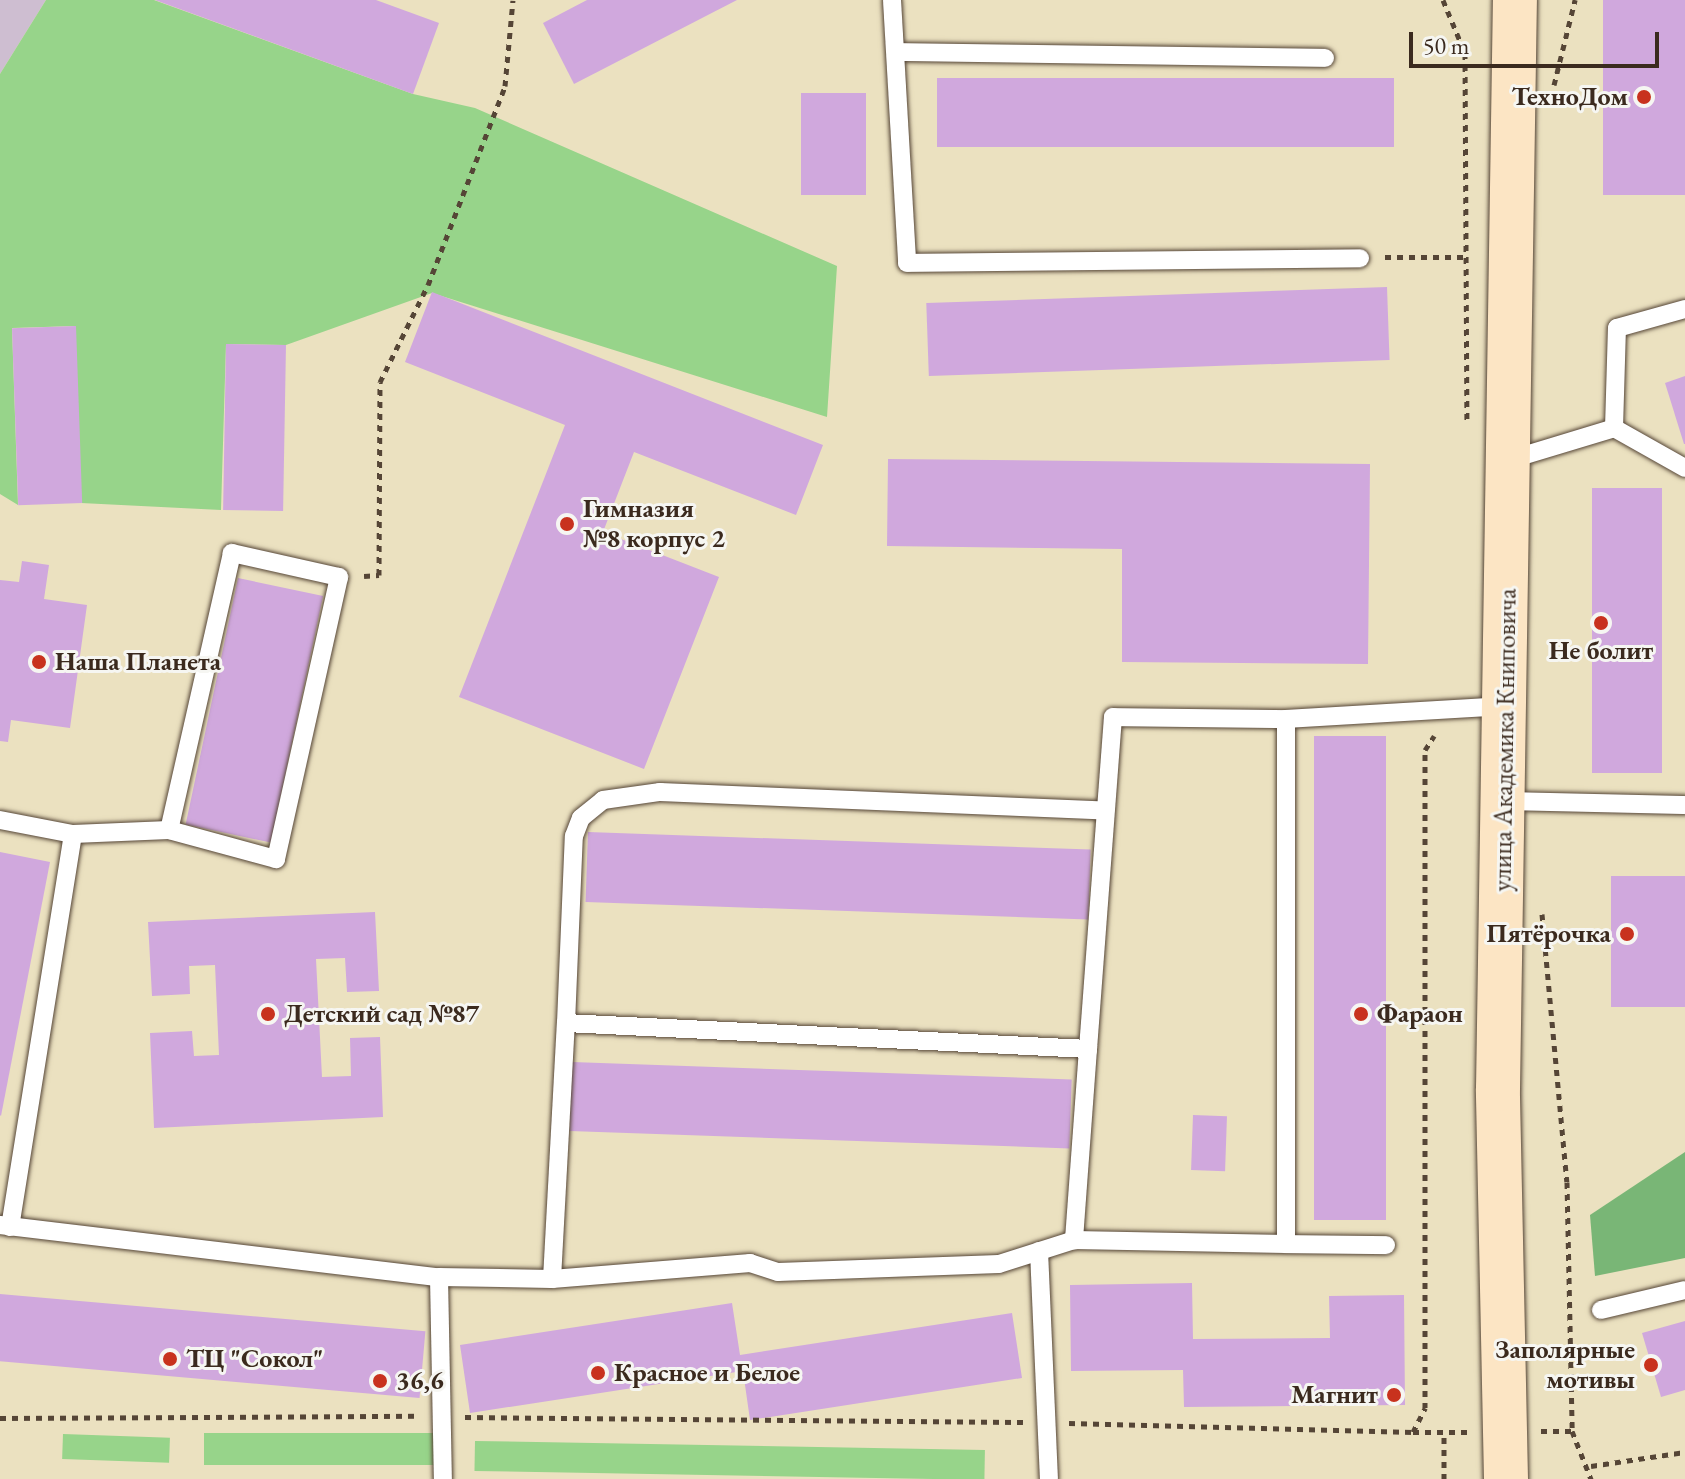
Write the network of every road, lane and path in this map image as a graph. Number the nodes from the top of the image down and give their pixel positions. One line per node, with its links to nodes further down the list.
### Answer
1 (513, 0): 14 (path)
2 (892, 0): 5 (lane)
3 (1443, 0): 7 (path)
4 (1515, 0): 12 (main road, улица Академика Книповича)
5 (898, 52): 6 (lane); 8 (lane)
6 (1325, 58)
7 (1466, 257): 8 (path); 11 (path)
8 (1360, 258)
9 (1685, 309): 10 (lane)
10 (1614, 428): 12 (lane); 13 (lane)
11 (1467, 433)
12 (1509, 460): 15 (main road, улица Академика Книповича)
13 (1685, 468)
14 (339, 577): 22 (lane); 22 (lane)
15 (1508, 706): 16 (lane); 18 (main road, улица Академика Книповича)
16 (1453, 709): 17 (lane); 39 (path)
17 (1286, 719): 20 (lane); 29 (lane)
18 (1504, 801): 19 (lane); 45 (main road, улица Академика Книповича)
19 (1685, 805)
20 (1105, 811): 25 (lane); 26 (lane)
21 (0, 820): 23 (lane)
22 (169, 830): 23 (lane)
23 (73, 834): 27 (lane)
24 (1541, 902): 41 (path)
25 (566, 1023): 26 (lane); 33 (lane)
26 (1088, 1049): 28 (lane)
27 (5, 1226): 32 (lane)
28 (1074, 1240): 29 (lane); 31 (lane)
29 (1286, 1244): 30 (lane)
30 (1386, 1245)
31 (1039, 1251): 33 (lane); 38 (lane)
32 (439, 1277): 33 (lane); 36 (lane)
33 (552, 1279)
34 (1685, 1290): 35 (lane)
35 (1601, 1310)
36 (442, 1416): 37 (path); 38 (path); 42 (lane)
37 (0, 1418)
38 (1045, 1422): 39 (path); 43 (lane)
39 (1413, 1432): 44 (path)
40 (1685, 1452): 41 (path)
41 (1591, 1466): 46 (path)
42 (443, 1479)
43 (1049, 1479)
44 (1444, 1479)
45 (1506, 1479)
46 (1591, 1479)

